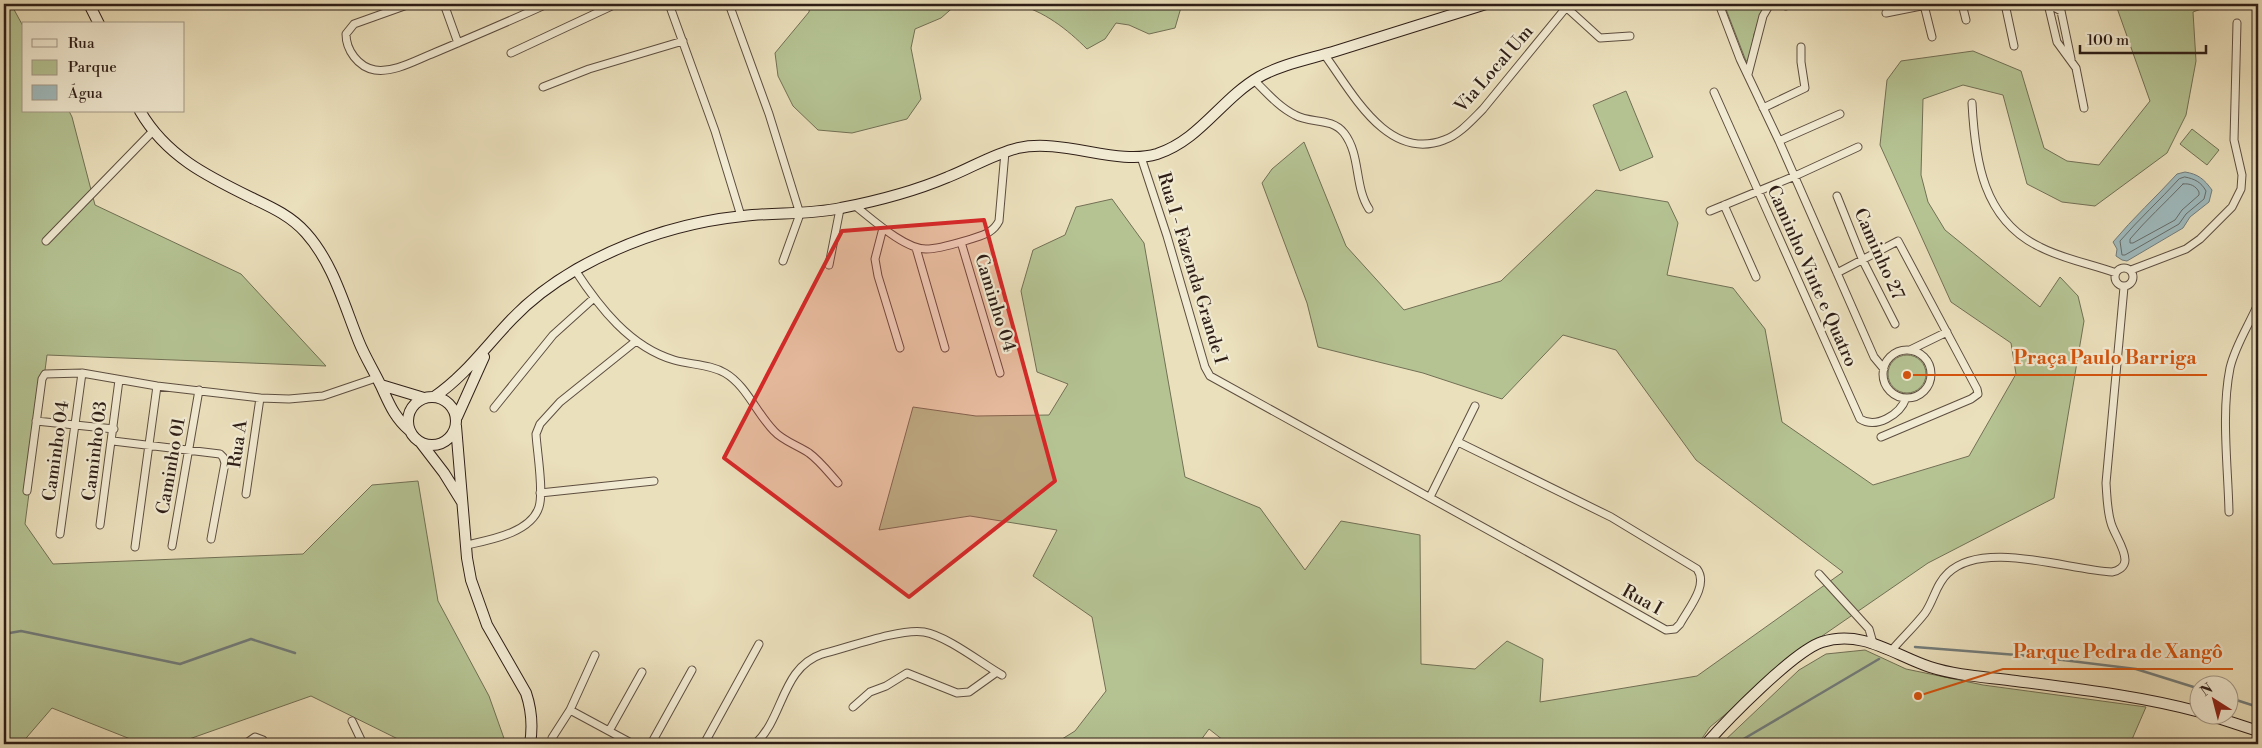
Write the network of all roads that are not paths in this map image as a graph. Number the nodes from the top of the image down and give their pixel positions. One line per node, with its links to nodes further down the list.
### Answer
1 (89, 4): 20 (main road)
2 (410, 4): 25 (street)
3 (444, 4): 25 (street)
4 (547, 4): 25 (street)
5 (616, 4): 28 (street)
6 (669, 4): 24 (street)
7 (729, 4): 53 (street)
8 (1486, 4): 29 (main road)
9 (1719, 4): 31 (street)
10 (1770, 4): 31 (street)
11 (1781, 4): 12 (street)
12 (1790, 4)
13 (1928, 4): 18 (street); 23 (street)
14 (1962, 4): 19 (street)
15 (2005, 4): 26 (street)
16 (2048, 4): 30 (street); 30 (street)
17 (1568, 6): 22 (street); 29 (street, Via Local Um)
18 (1886, 13)
19 (1966, 20)
20 (98, 22)
21 (2237, 23): 63 (street)
22 (1630, 36)
23 (1932, 37)
24 (683, 40): 33 (street); 54 (street)
25 (458, 43)
26 (2014, 46)
27 (1801, 47): 36 (street)
28 (510, 53)
29 (1324, 54): 32 (main road)
30 (2072, 59): 37 (street)
31 (1748, 74): 36 (street)
32 (1254, 80): 44 (main road); 51 (street)
33 (543, 86)
34 (1714, 92): 46 (street, Caminho Vinte e Quatro)
35 (1972, 103): 65 (street)
36 (1763, 108): 41 (street)
37 (2084, 108)
38 (141, 112): 40 (main road)
39 (1840, 114): 41 (street)
40 (153, 131): 56 (street); 81 (main road)
41 (1779, 141): 45 (street)
42 (1858, 147): 45 (street)
43 (1005, 152): 44 (main road); 48 (main road); 57 (street)
44 (1141, 157): 95 (street, Rua I - Fazenda Grande I)
45 (1794, 176): 46 (street); 64 (street)
46 (1758, 191): 49 (street); 86 (street, Caminho Vinte e Quatro)
47 (1838, 196): 60 (street, Caminho 27)
48 (854, 205): 50 (main road); 55 (street)
49 (1724, 206): 52 (street); 66 (street)
50 (840, 209): 53 (main road); 61 (street)
51 (1369, 209)
52 (1710, 211)
53 (800, 214): 54 (main road); 59 (street)
54 (741, 216): 62 (main road)
55 (883, 228): 58 (street); 74 (street)
56 (46, 241)
57 (961, 242): 58 (street); 79 (street, Caminho 04)
58 (916, 248): 75 (street)
59 (783, 261)
60 (1863, 261): 64 (street); 70 (street, Caminho 27); 71 (street)
61 (829, 265)
62 (575, 270): 68 (street); 73 (main road)
63 (2131, 270): 65 (street); 67 (street)
64 (1837, 273): 77 (street)
65 (2116, 273): 67 (street)
66 (1756, 277)
67 (2124, 286): 118 (street)
68 (594, 298): 72 (street); 88 (street)
69 (2258, 304): 108 (street)
70 (1895, 324)
71 (1947, 332): 76 (street); 94 (street)
72 (636, 341): 102 (street); 104 (street)
73 (490, 344): 85 (main road); 90 (main road)
74 (900, 348)
75 (945, 348)
76 (1910, 350): 77 (street); 86 (street)
77 (1884, 368): 86 (street)
78 (82, 373): 80 (street); 89 (street); 91 (street, Caminho 04)
79 (1000, 373)
80 (119, 380): 82 (street); 92 (street, Caminho 03)
81 (379, 382): 84 (street); 85 (main road); 93 (main road)
82 (157, 386): 83 (street); 99 (street)
83 (198, 390): 84 (street); 100 (street, Caminho 01)
84 (260, 398): 105 (street, Rua A)
85 (429, 398): 90 (main road); 93 (main road)
86 (1906, 398)
87 (1475, 406): 97 (street)
88 (494, 408)
89 (36, 421): 91 (street); 103 (street)
90 (456, 421): 98 (main road); 107 (main road)
91 (75, 426): 92 (street); 110 (street, Caminho 04)
92 (114, 429): 96 (street, Caminho 03)
93 (409, 430): 98 (main road)
94 (1882, 437)
95 (1325, 440): 106 (street, Rua I)
96 (112, 441): 99 (street); 109 (street, Caminho 03)
97 (1458, 442): 106 (street); 106 (street, Rua I)
98 (421, 443): 107 (main road)
99 (150, 445): 100 (street); 114 (street)
100 (189, 449): 111 (street); 113 (street, Caminho 01)
101 (654, 481): 104 (street)
102 (838, 483)
103 (27, 491)
104 (540, 493): 112 (street)
105 (246, 494)
106 (1430, 497)
107 (463, 504): 112 (main road)
108 (2229, 512)
109 (100, 525)
110 (60, 534)
111 (211, 539)
112 (466, 544): 133 (main road)
113 (172, 546)
114 (136, 547)
115 (1819, 574): 116 (street)
116 (1873, 643): 118 (main road); 138 (main road)
117 (759, 644): 136 (street)
118 (1892, 650): 123 (main road)
119 (595, 656): 124 (street)
120 (692, 670): 135 (street)
121 (642, 672): 127 (street)
122 (853, 708): 137 (street)
123 (2190, 709)
124 (570, 710): 127 (street); 129 (street)
125 (352, 721): 132 (street)
126 (2240, 725): 128 (main road)
127 (609, 731): 134 (street)
128 (2258, 731)
129 (552, 738)
130 (246, 744): 131 (street)
131 (266, 744)
132 (363, 744)
133 (530, 744)
134 (633, 744)
135 (651, 744)
136 (704, 744)
137 (755, 744)
138 (1706, 744)

